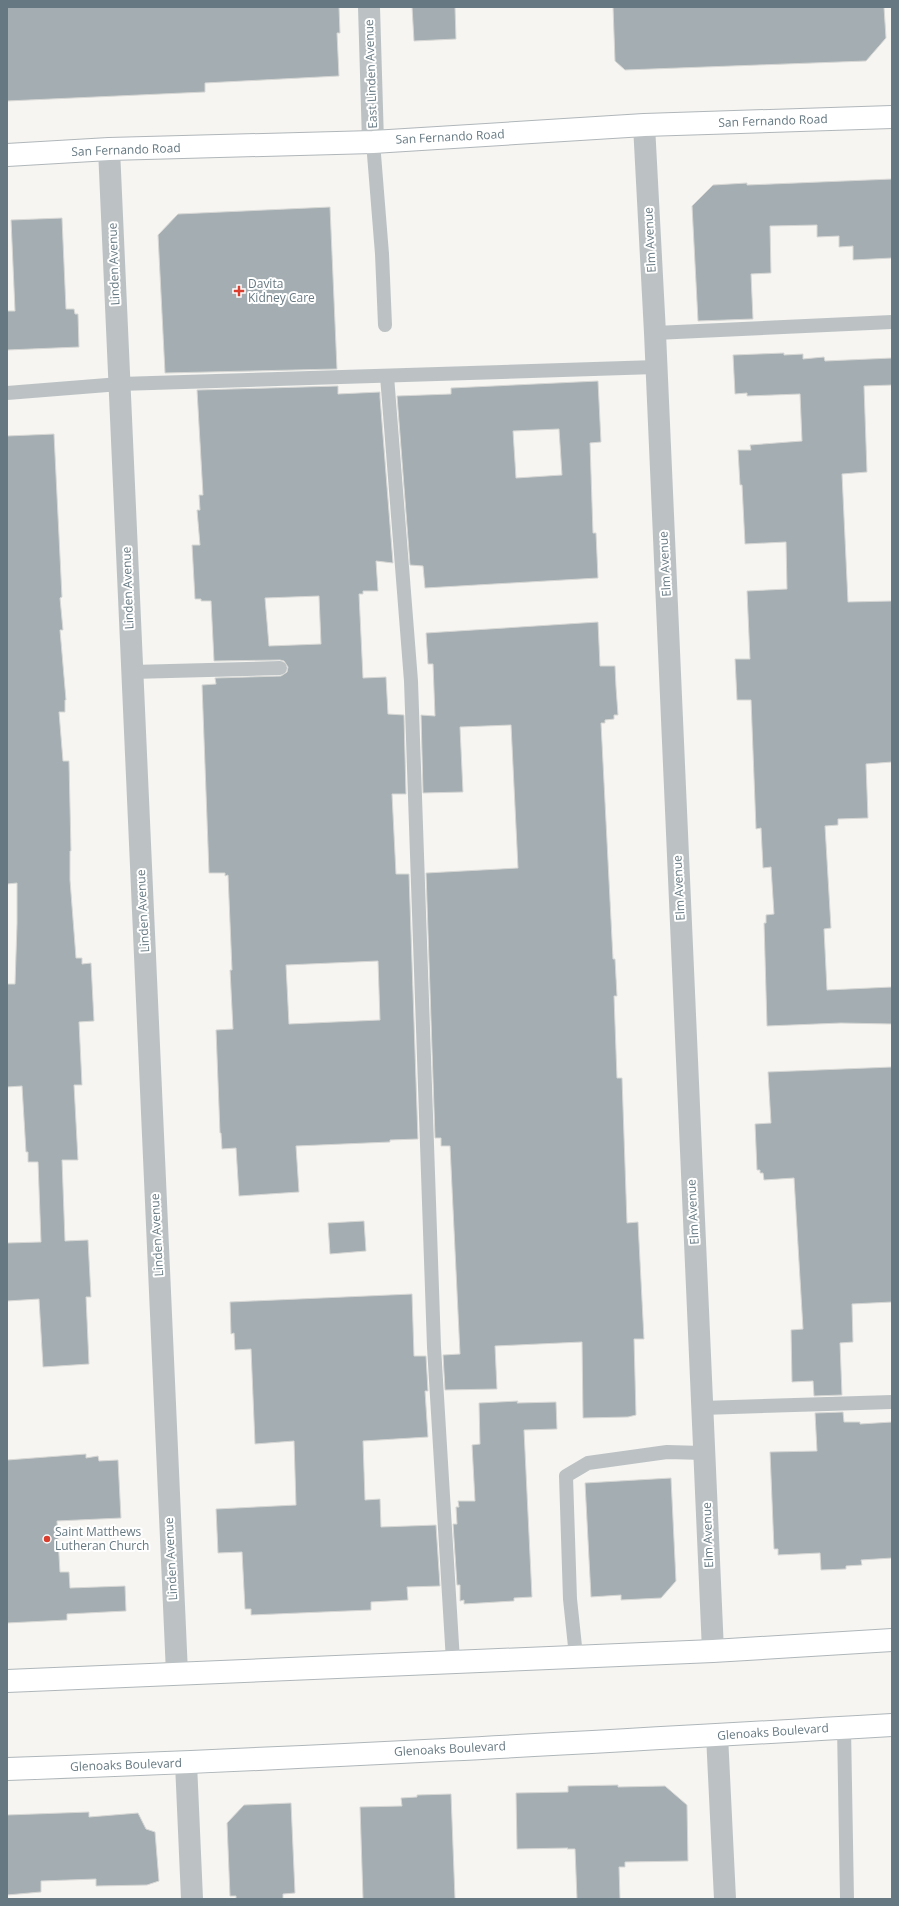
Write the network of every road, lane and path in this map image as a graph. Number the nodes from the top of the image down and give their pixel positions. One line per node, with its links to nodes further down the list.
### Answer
1 (368, 7): 4 (street, East Linden Avenue)
2 (892, 117): 3 (main road, San Fernando Road)
3 (644, 125): 4 (main road, San Fernando Road); 9 (street, Elm Avenue)
4 (373, 142): 5 (main road, San Fernando Road); 8 (lane)
5 (109, 150): 6 (main road, San Fernando Road); 12 (street, Linden Avenue)
6 (7, 155)
7 (892, 322): 9 (lane)
8 (385, 325)
9 (655, 333): 10 (street, Elm Avenue)
10 (656, 367): 11 (lane); 17 (street, Elm Avenue)
11 (387, 376): 12 (lane); 22 (lane)
12 (120, 384): 13 (lane); 15 (street, Linden Avenue)
13 (7, 393)
14 (280, 668): 15 (lane)
15 (132, 672): 23 (street, Linden Avenue)
16 (892, 1402): 17 (lane)
17 (702, 1408): 18 (street, Elm Avenue)
18 (704, 1453): 20 (street, Elm Avenue); 21 (lane)
19 (892, 1640): 20 (main road)
20 (713, 1651): 21 (main road)
21 (576, 1656): 22 (main road)
22 (453, 1661): 23 (main road)
23 (177, 1673): 24 (main road)
24 (7, 1681)
25 (892, 1725): 26 (main road, Glenoaks Boulevard)
26 (844, 1727): 27 (main road, Glenoaks Boulevard); 32 (lane)
27 (717, 1736): 28 (main road, Glenoaks Boulevard); 31 (street)
28 (186, 1763): 29 (main road, Glenoaks Boulevard); 30 (street)
29 (7, 1769)
30 (192, 1899)
31 (725, 1899)
32 (847, 1899)

